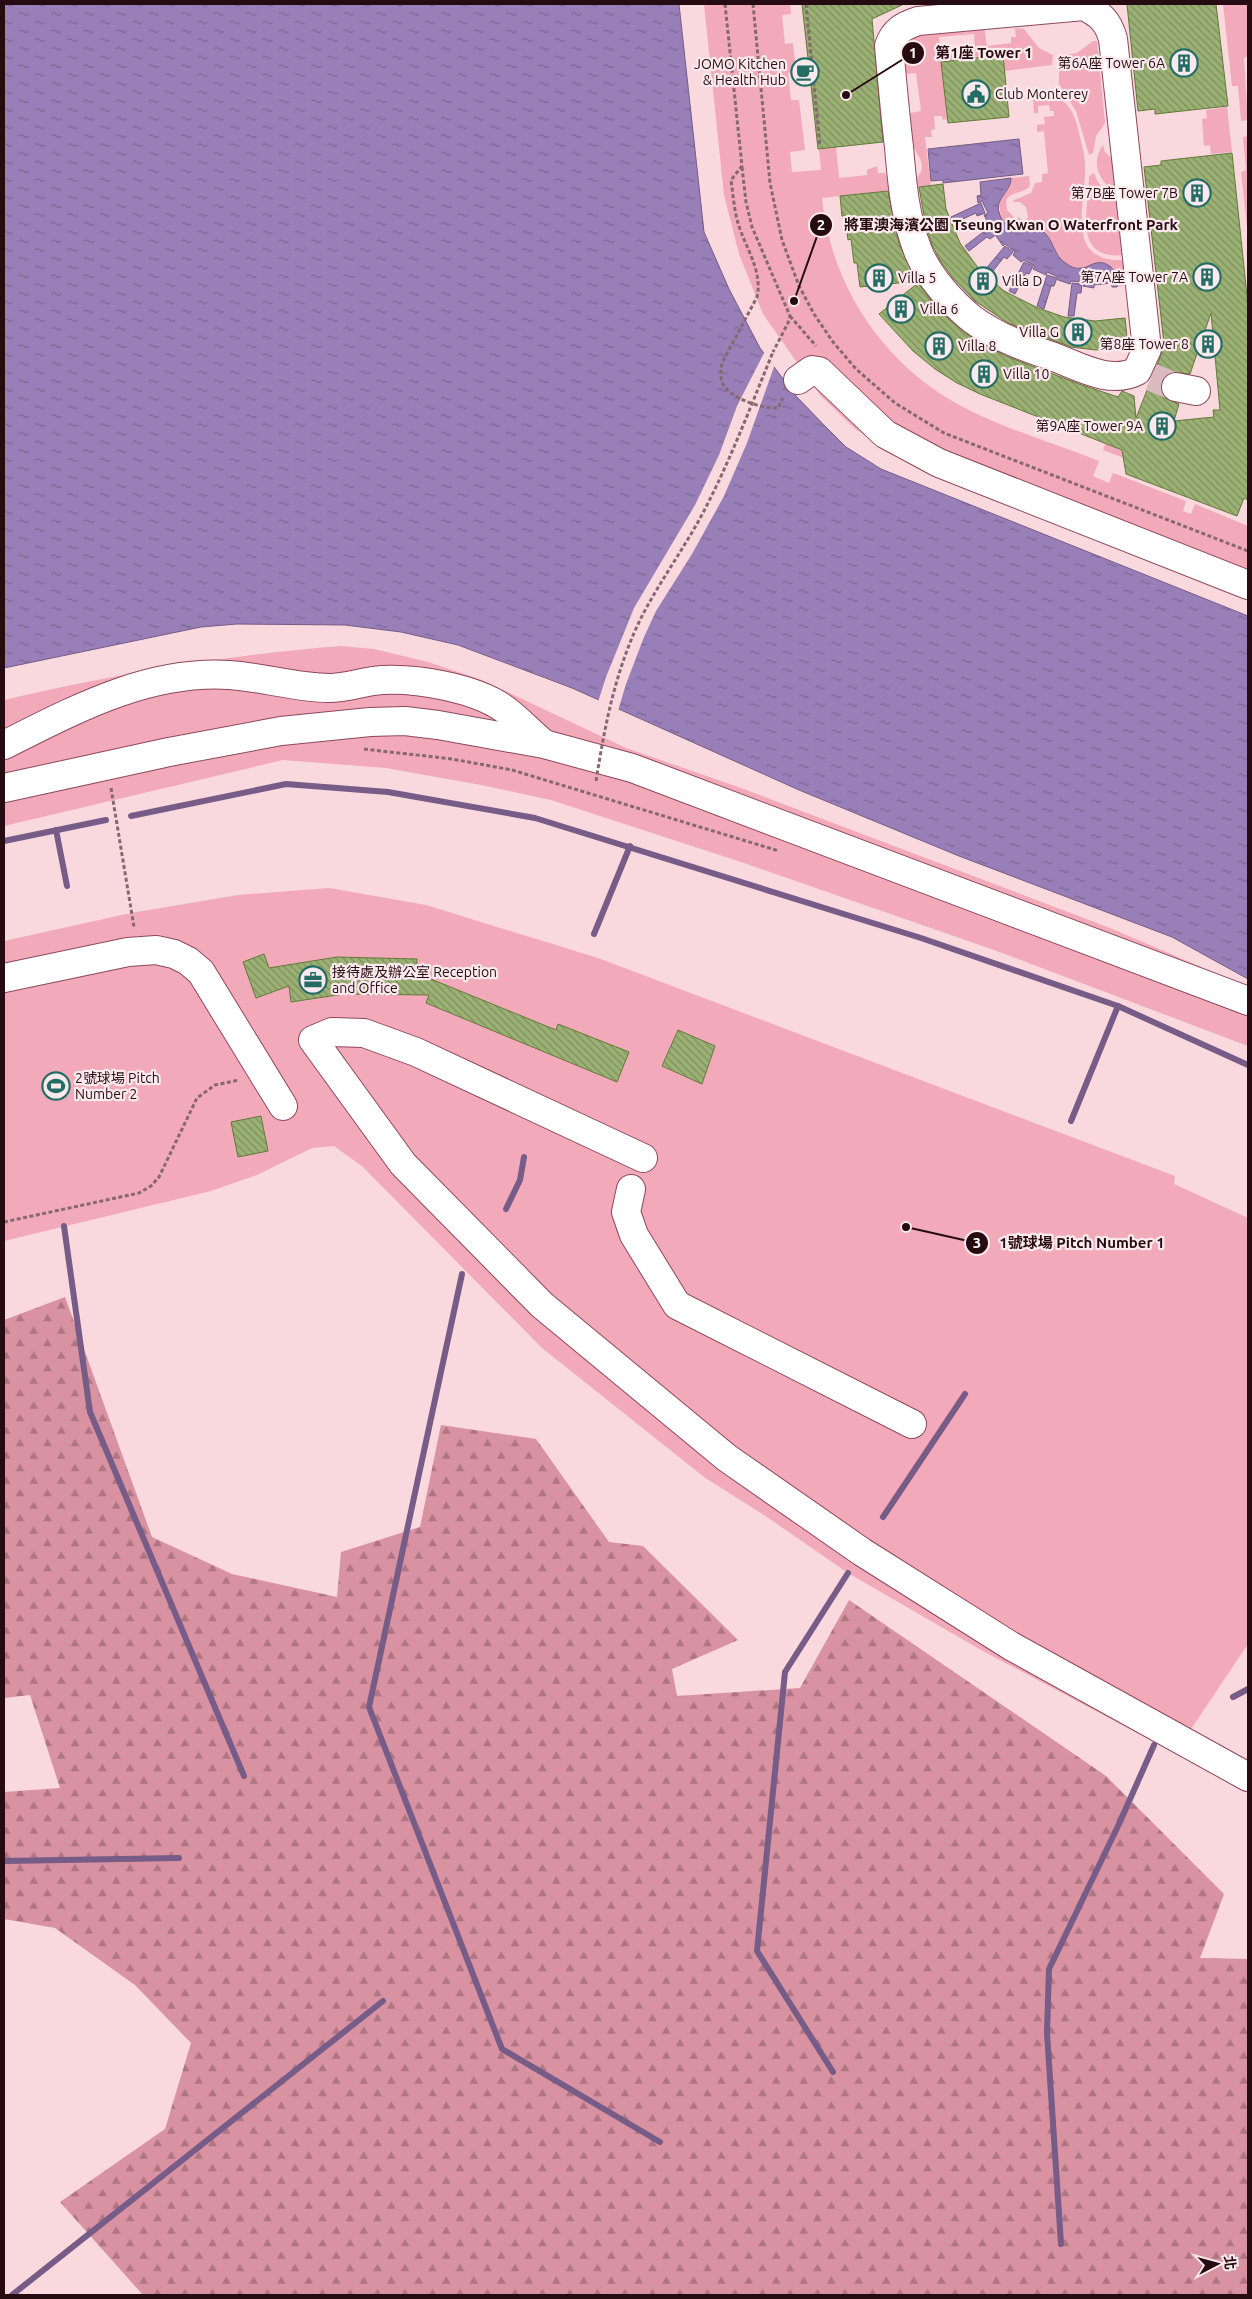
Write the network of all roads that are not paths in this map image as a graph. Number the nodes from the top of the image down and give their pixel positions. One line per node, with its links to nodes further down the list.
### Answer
1 (1064, 5): 1 (street)
2 (798, 380): 3 (street)
3 (1248, 585)
4 (544, 744): 5 (street); 6 (street); 8 (street)
5 (4, 745)
6 (4, 788)
7 (4, 978): 9 (street)
8 (1248, 1001)
9 (283, 1106)
10 (643, 1158): 13 (street)
11 (631, 1189): 12 (street)
12 (912, 1424)
13 (1248, 1777)

